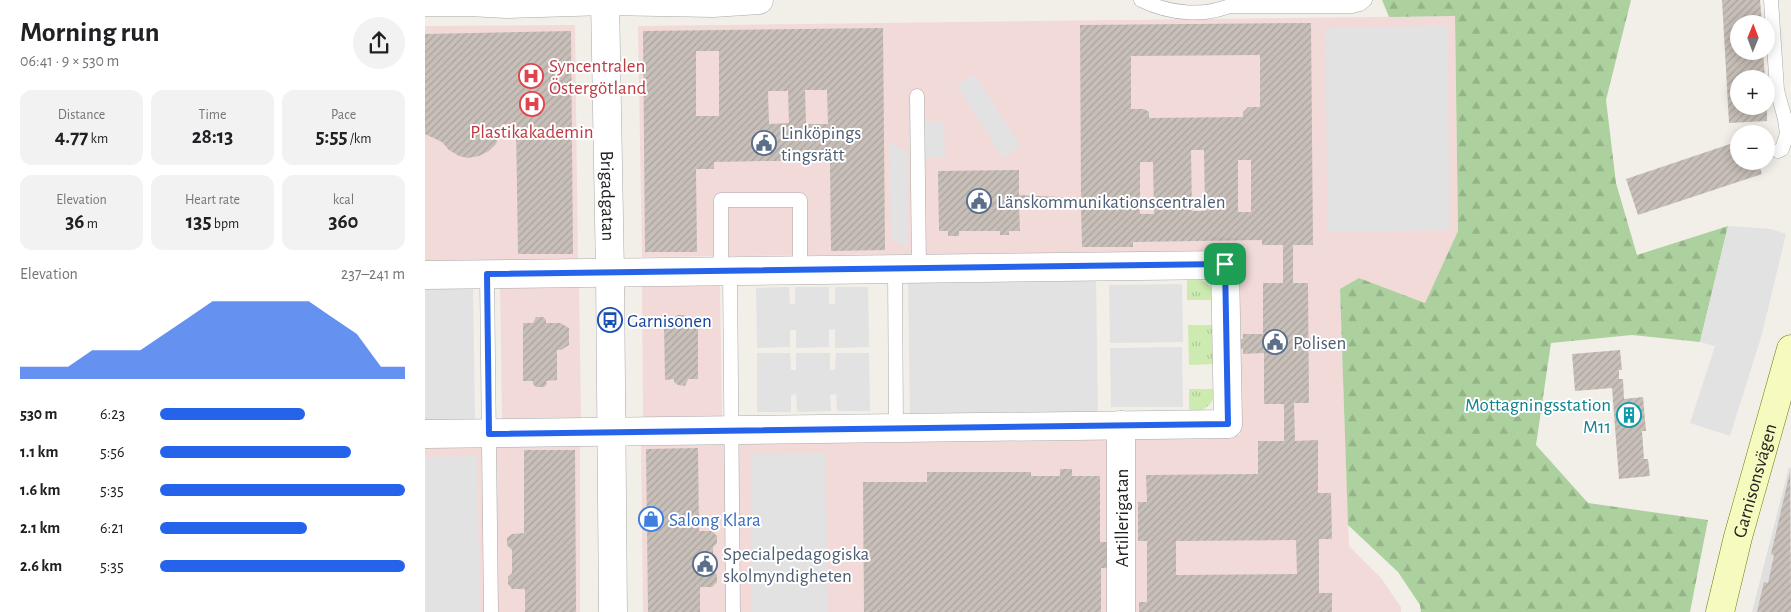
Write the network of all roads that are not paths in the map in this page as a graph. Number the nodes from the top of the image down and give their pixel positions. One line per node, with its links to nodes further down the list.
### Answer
1 (759, 0): 6 (street)
2 (1141, 0): 8 (lane)
3 (1365, 0): 8 (lane)
4 (1771, 0): 10 (lane)
5 (472, 1): 6 (street); 7 (street)
6 (605, 1): 14 (street, Brigadgatan)
7 (425, 2)
8 (1235, 3)
9 (917, 96): 11 (lane)
10 (1778, 151)
11 (907, 269): 12 (street); 18 (street); 19 (lane)
12 (800, 270): 13 (street); 13 (lane)
13 (726, 271): 14 (street); 20 (lane)
14 (610, 273): 15 (street); 21 (street, Brigadgatan)
15 (487, 274): 16 (street); 23 (lane)
16 (425, 275)
17 (1791, 349): 28 (street, Garnisonsvägen)
18 (1121, 425): 19 (street); 27 (street, Artillerigatan)
19 (896, 428): 20 (street)
20 (731, 430): 21 (street); 26 (lane)
21 (611, 432): 23 (street); 25 (street, Brigadgatan)
22 (425, 434): 23 (street)
23 (489, 434): 24 (lane)
24 (491, 612)
25 (613, 612)
26 (733, 612)
27 (1121, 612)
28 (1720, 612)

